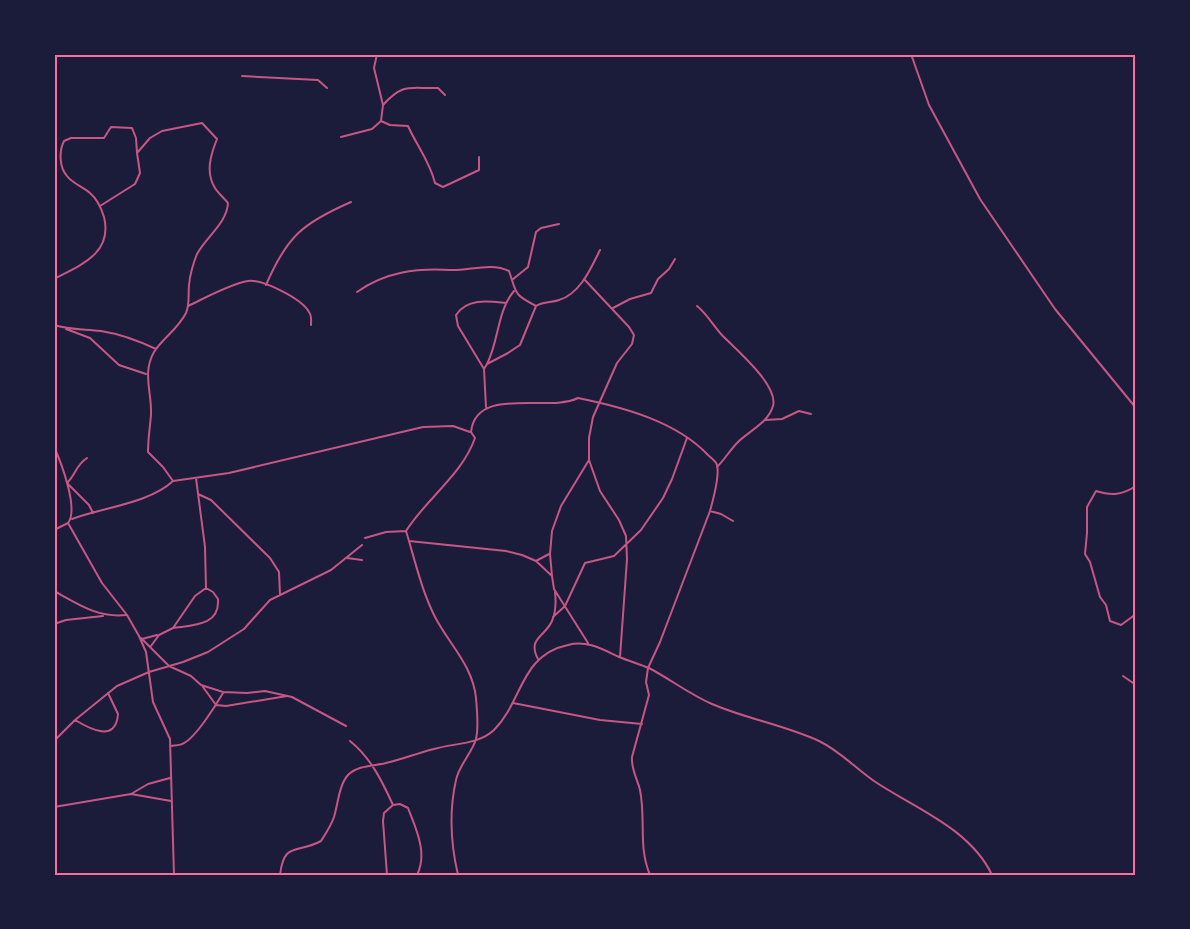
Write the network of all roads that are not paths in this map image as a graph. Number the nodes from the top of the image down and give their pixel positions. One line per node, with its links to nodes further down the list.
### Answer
1 (377, 54): 6 (street)
2 (911, 54): 36 (street)
3 (242, 76): 4 (street)
4 (327, 88)
5 (445, 95): 6 (street)
6 (383, 105): 7 (street)
7 (381, 121): 8 (street); 10 (street)
8 (341, 137)
9 (137, 153): 12 (street); 12 (street); 23 (street)
10 (479, 157)
11 (351, 202): 19 (street)
12 (100, 206): 16 (street)
13 (559, 224): 18 (street)
14 (600, 250): 17 (street)
15 (675, 259): 26 (street)
16 (54, 279)
17 (584, 279): 24 (street); 26 (street)
18 (512, 280): 20 (street); 21 (street)
19 (266, 285): 23 (street); 28 (street)
20 (514, 291): 22 (street); 24 (street)
21 (357, 292)
22 (506, 303): 31 (street); 32 (street)
23 (188, 306): 30 (street)
24 (536, 306): 31 (street)
25 (697, 306): 38 (street)
26 (612, 309): 34 (street)
27 (54, 325): 29 (street)
28 (311, 325)
29 (64, 328): 30 (street); 33 (street)
30 (156, 349): 33 (street)
31 (487, 364): 32 (street)
32 (484, 369): 35 (street)
33 (147, 375): 46 (street)
34 (598, 403): 35 (street); 40 (street); 43 (street)
35 (486, 407): 39 (street)
36 (1136, 408)
37 (811, 414): 38 (street)
38 (763, 421): 44 (street)
39 (471, 432): 45 (street); 56 (street)
40 (688, 438): 44 (street); 59 (street)
41 (54, 447): 47 (street)
42 (87, 458): 47 (street)
43 (589, 460): 59 (street); 61 (street)
44 (717, 467): 50 (street)
45 (196, 478): 46 (street); 49 (street)
46 (173, 481): 51 (street)
47 (67, 483): 51 (street); 52 (street)
48 (1136, 486): 71 (street)
49 (198, 494): 66 (street); 69 (street)
50 (710, 511): 53 (street); 85 (street)
51 (93, 513): 52 (street)
52 (72, 519): 54 (street)
53 (733, 521)
54 (68, 523): 55 (street); 72 (street)
55 (54, 530)
56 (406, 531): 57 (street); 58 (street)
57 (365, 537)
58 (409, 541): 64 (street); 104 (street)
59 (627, 543): 70 (street); 82 (street)
60 (362, 545): 62 (street)
61 (550, 554): 64 (street); 65 (street)
62 (347, 558): 63 (street); 69 (street)
63 (362, 560)
64 (536, 561): 65 (street)
65 (552, 576): 67 (street)
66 (206, 588): 76 (street); 76 (street)
67 (554, 589): 70 (street); 74 (street)
68 (54, 591): 73 (street)
69 (280, 595): 84 (street)
70 (565, 606): 74 (street); 80 (street)
71 (1136, 614)
72 (127, 615): 73 (street); 78 (street)
73 (106, 616): 75 (street)
74 (553, 617): 83 (street)
75 (54, 624)
76 (172, 628): 77 (street)
77 (159, 635): 79 (street); 81 (street)
78 (139, 636): 79 (street); 86 (street)
79 (142, 639): 81 (street)
80 (588, 643): 82 (street); 83 (street)
81 (151, 646): 84 (street)
82 (620, 657): 85 (street)
83 (538, 659): 95 (street)
84 (169, 666): 86 (street); 88 (street)
85 (648, 668): 98 (street); 118 (street)
86 (149, 672): 90 (street); 105 (street)
87 (1123, 676): 89 (street)
88 (201, 685): 91 (street); 96 (street)
89 (1136, 685)
90 (108, 692): 97 (street); 97 (street)
91 (223, 692): 92 (street); 96 (street)
92 (247, 693): 93 (street); 94 (street)
93 (288, 696): 94 (street); 99 (street)
94 (248, 703): 96 (street)
95 (513, 703): 98 (street); 104 (street)
96 (216, 705): 105 (street)
97 (75, 720): 101 (street)
98 (642, 724): 117 (street)
99 (346, 726)
100 (54, 737): 101 (street)
101 (58, 737): 102 (street)
102 (54, 741)
103 (351, 741): 106 (street)
104 (475, 741): 106 (street); 116 (street)
105 (170, 746): 107 (street)
106 (372, 766): 110 (street); 113 (street)
107 (170, 778): 108 (street); 109 (street)
108 (131, 794): 109 (street); 111 (street)
109 (171, 801): 112 (street)
110 (393, 805): 114 (street); 115 (street)
111 (54, 807)
112 (174, 875)
113 (280, 875)
114 (387, 875)
115 (417, 875)
116 (458, 875)
117 (650, 875)
118 (992, 875)

